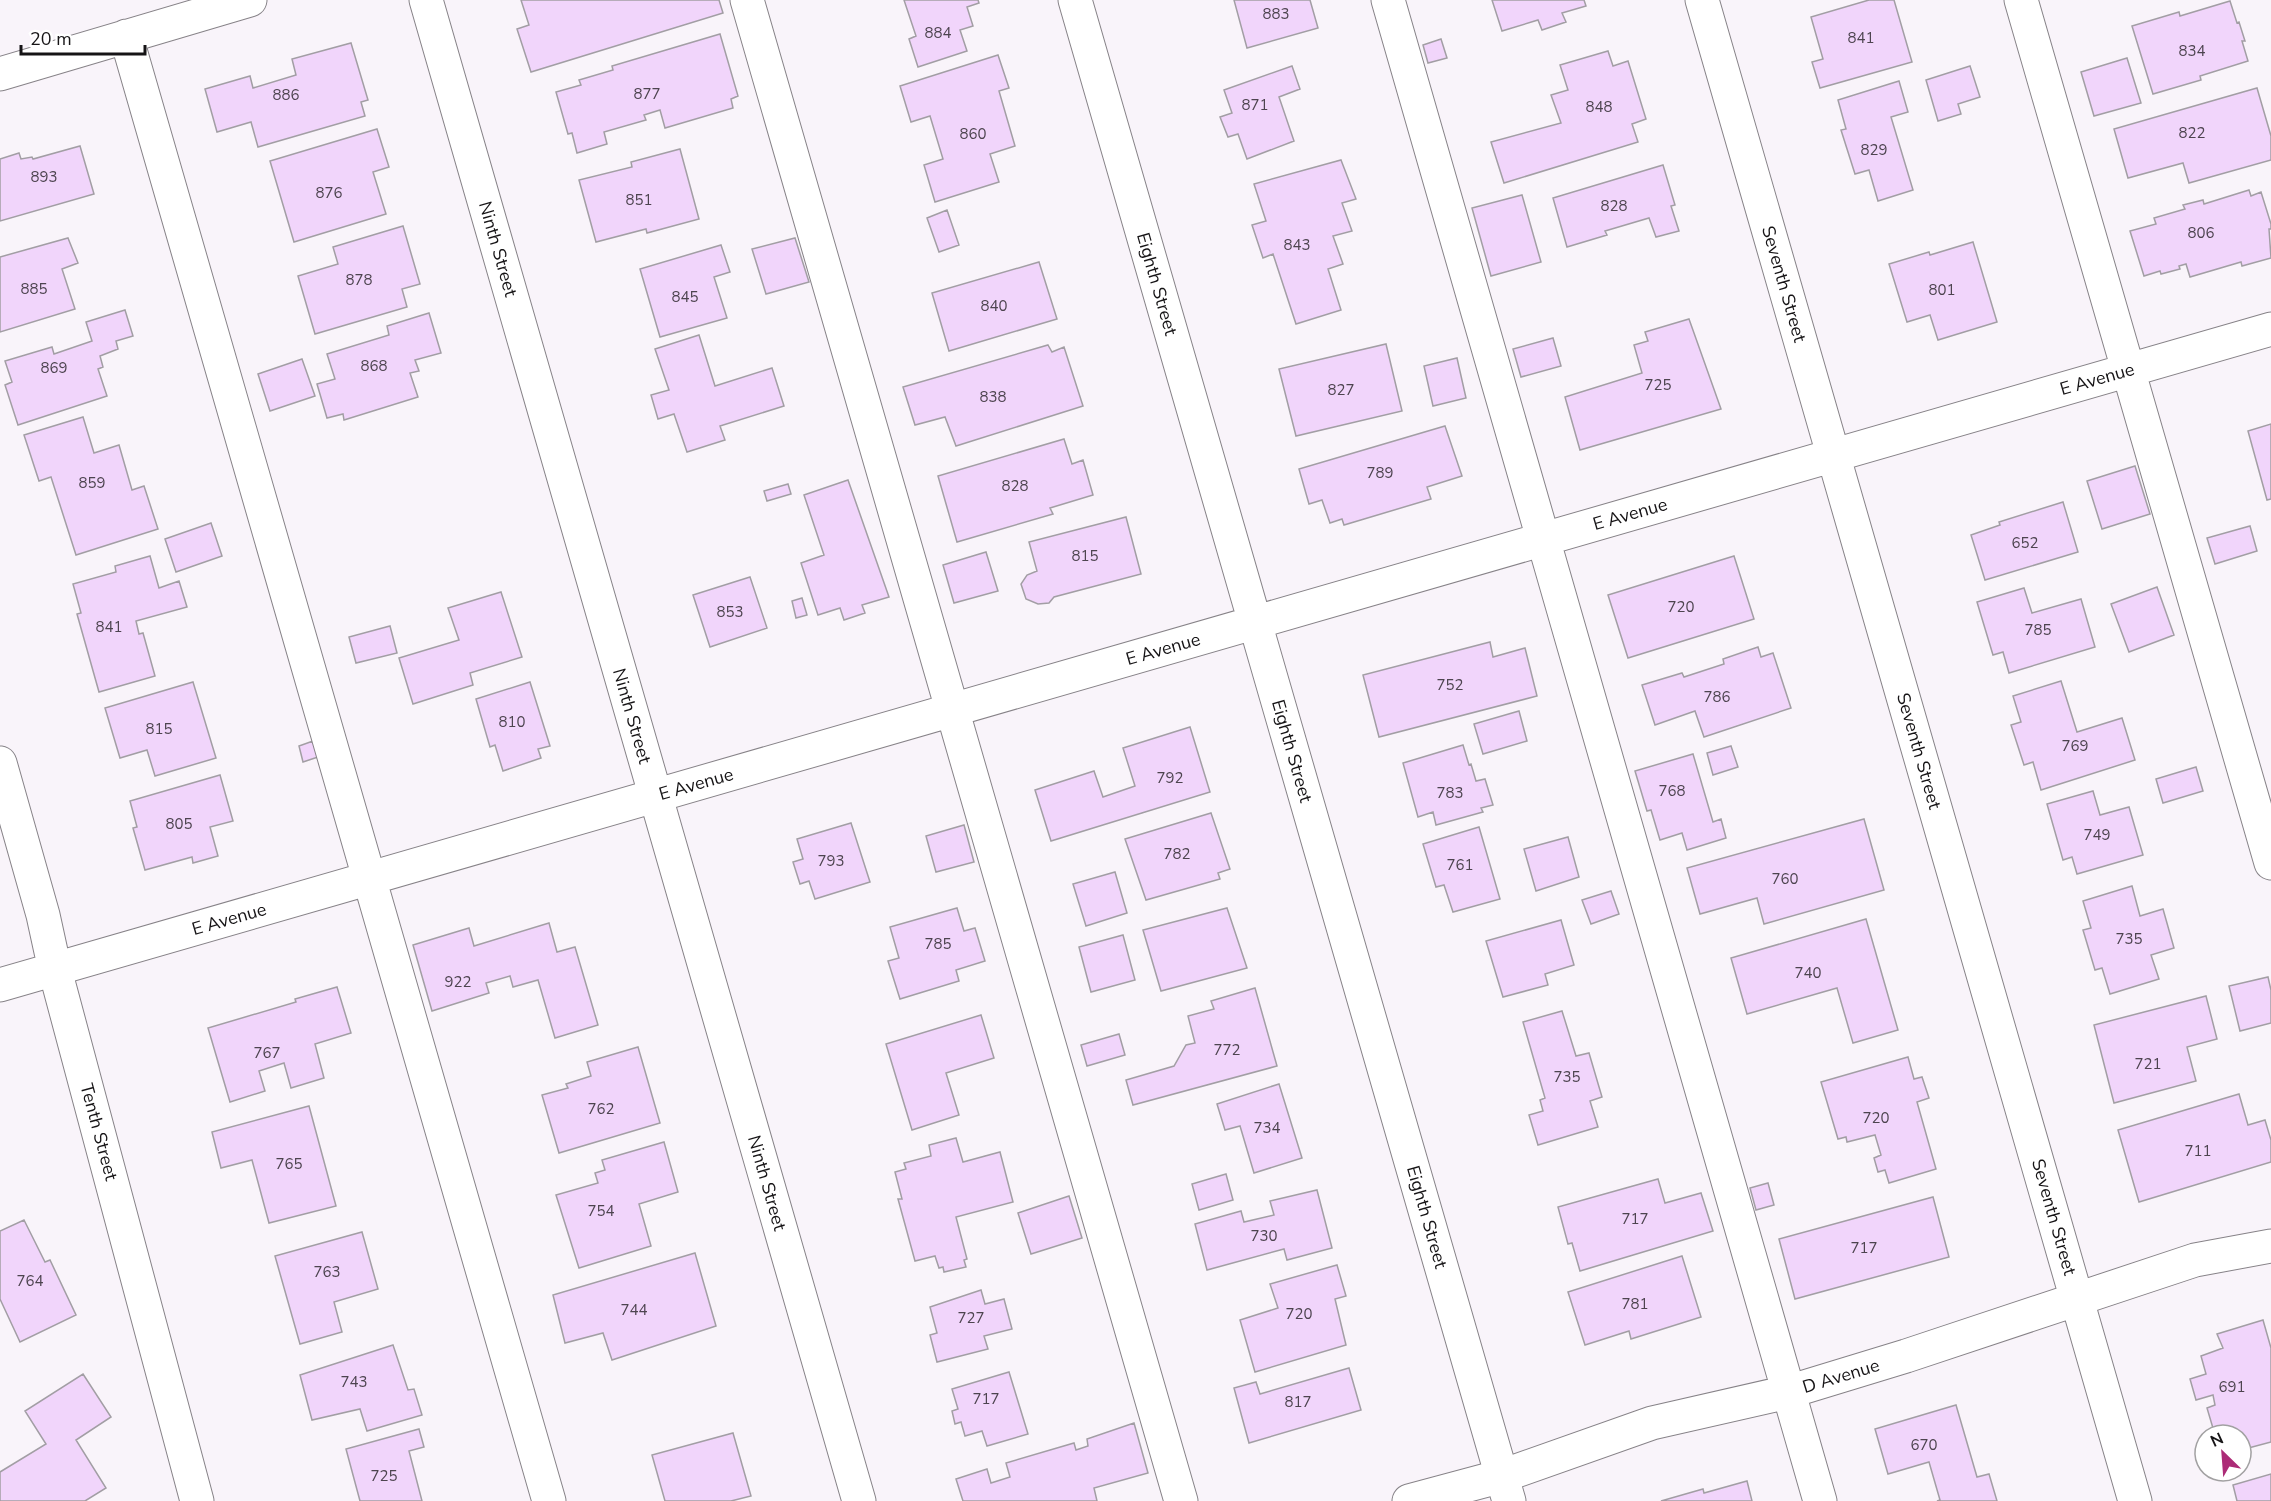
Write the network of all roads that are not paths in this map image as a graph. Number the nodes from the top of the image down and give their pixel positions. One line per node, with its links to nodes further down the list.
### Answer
1 (250, 0): 8 (street)
2 (426, 0): 17 (street, Ninth Street)
3 (747, 0): 15 (street)
4 (1075, 0): 14 (street, Eighth Street)
5 (1388, 0): 13 (street)
6 (1702, 0): 12 (street, Seventh Street)
7 (2021, 0): 11 (street)
8 (126, 36): 9 (street); 19 (street)
9 (0, 74)
10 (2271, 328): 11 (street, E Avenue)
11 (2128, 370): 12 (street, E Avenue); 18 (street)
12 (1833, 455): 13 (street, E Avenue); 23 (street, Seventh Street)
13 (1544, 539): 14 (street, E Avenue); 24 (street)
14 (1255, 622): 15 (street, E Avenue); 25 (street, Eighth Street)
15 (952, 710): 17 (street, E Avenue); 29 (street)
16 (0, 763): 20 (street, Tenth Street)
17 (656, 796): 19 (street, E Avenue); 28 (street, Ninth Street)
18 (2271, 863)
19 (370, 879): 20 (street, E Avenue); 27 (street)
20 (55, 970): 21 (street, E Avenue); 26 (street, Tenth Street)
21 (0, 985)
22 (2271, 1246): 23 (street, D Avenue)
23 (2077, 1299): 24 (street, D Avenue); 32 (street, Seventh Street)
24 (1788, 1392): 25 (street, D Avenue); 31 (street)
25 (1506, 1488): 30 (street, D Avenue)
26 (198, 1501)
27 (549, 1501)
28 (859, 1501)
29 (1181, 1501)
30 (1409, 1501)
31 (1820, 1501)
32 (2135, 1501)

